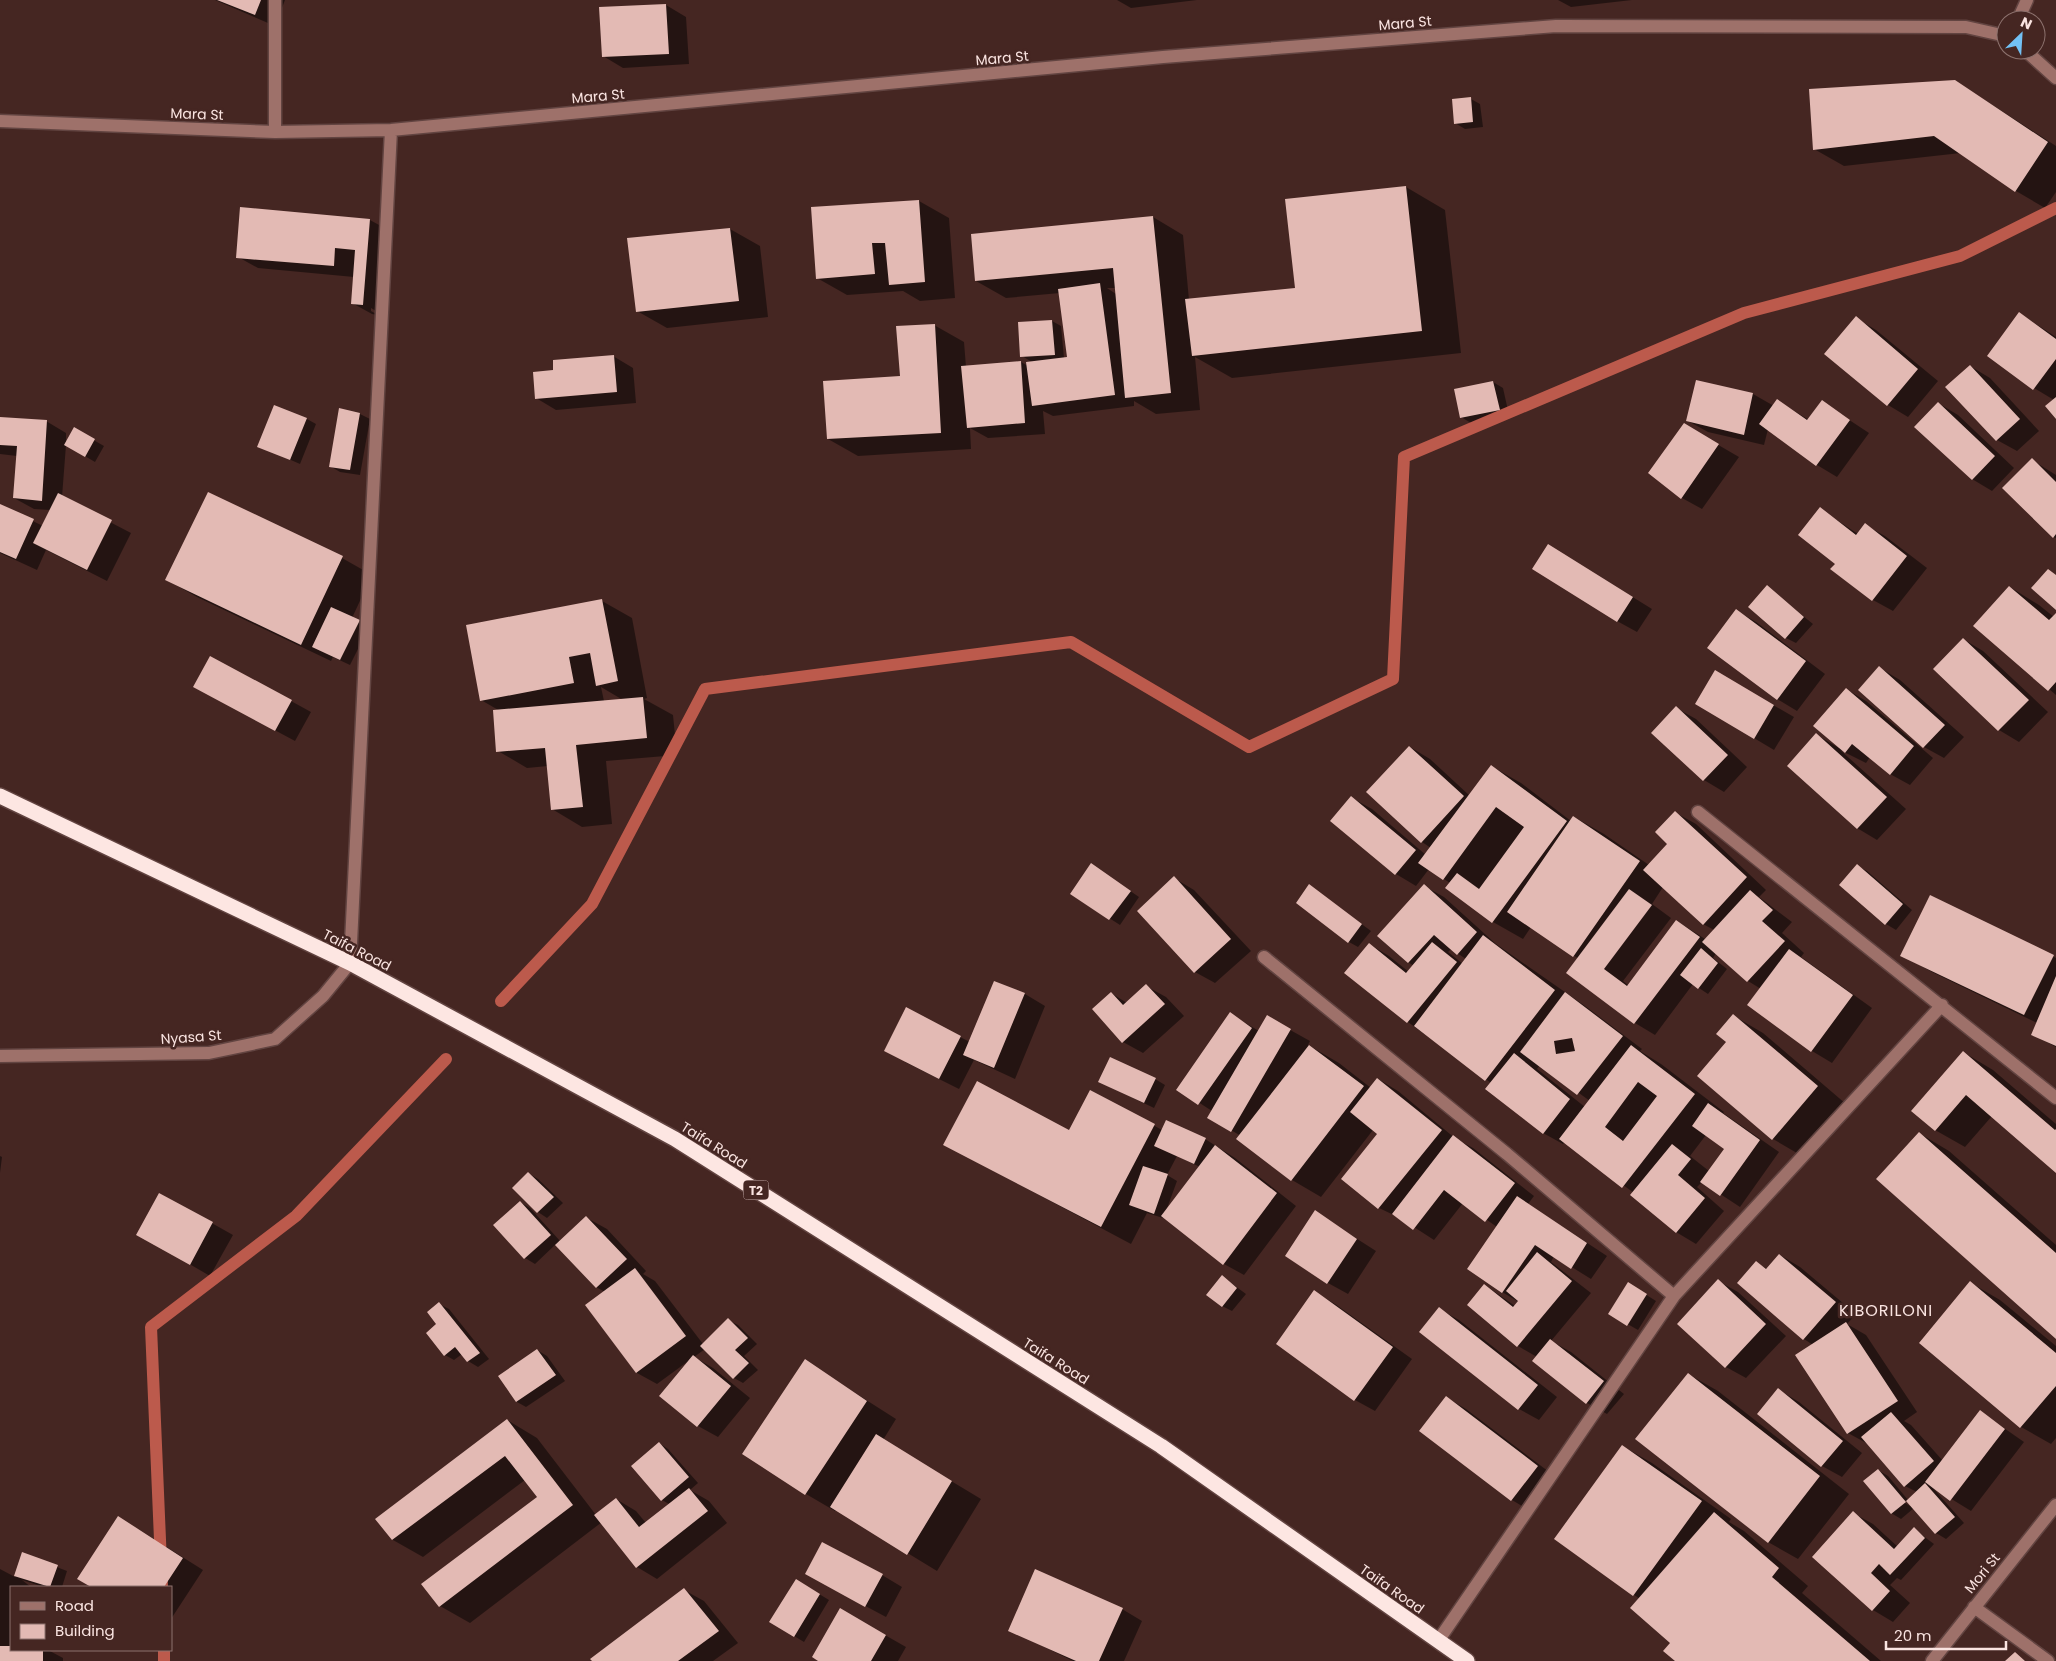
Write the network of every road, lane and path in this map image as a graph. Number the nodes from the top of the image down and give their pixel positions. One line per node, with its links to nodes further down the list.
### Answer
1 (275, 0): 7 (street)
2 (1996, 34): 6 (street, Mara St)
3 (2036, 60): 4 (street)
4 (2056, 78)
5 (0, 121): 7 (street, Mara St)
6 (391, 130): 7 (street, Mara St); 11 (street)
7 (275, 132)
8 (0, 796): 11 (highway, Taifa Road / T2)
9 (1698, 812): 12 (street)
10 (1264, 956): 15 (street)
11 (350, 963): 13 (street, Nyasa St); 18 (highway, Taifa Road / T2)
12 (1942, 1005): 14 (street); 15 (street)
13 (0, 1056)
14 (2056, 1098)
15 (1674, 1296): 18 (street)
16 (2056, 1505): 17 (street, Mori St)
17 (1974, 1607): 20 (street, Mori St); 21 (street)
18 (1438, 1641): 19 (highway, Taifa Road / T2)
19 (1467, 1661)
20 (1932, 1661)
21 (2048, 1661)

